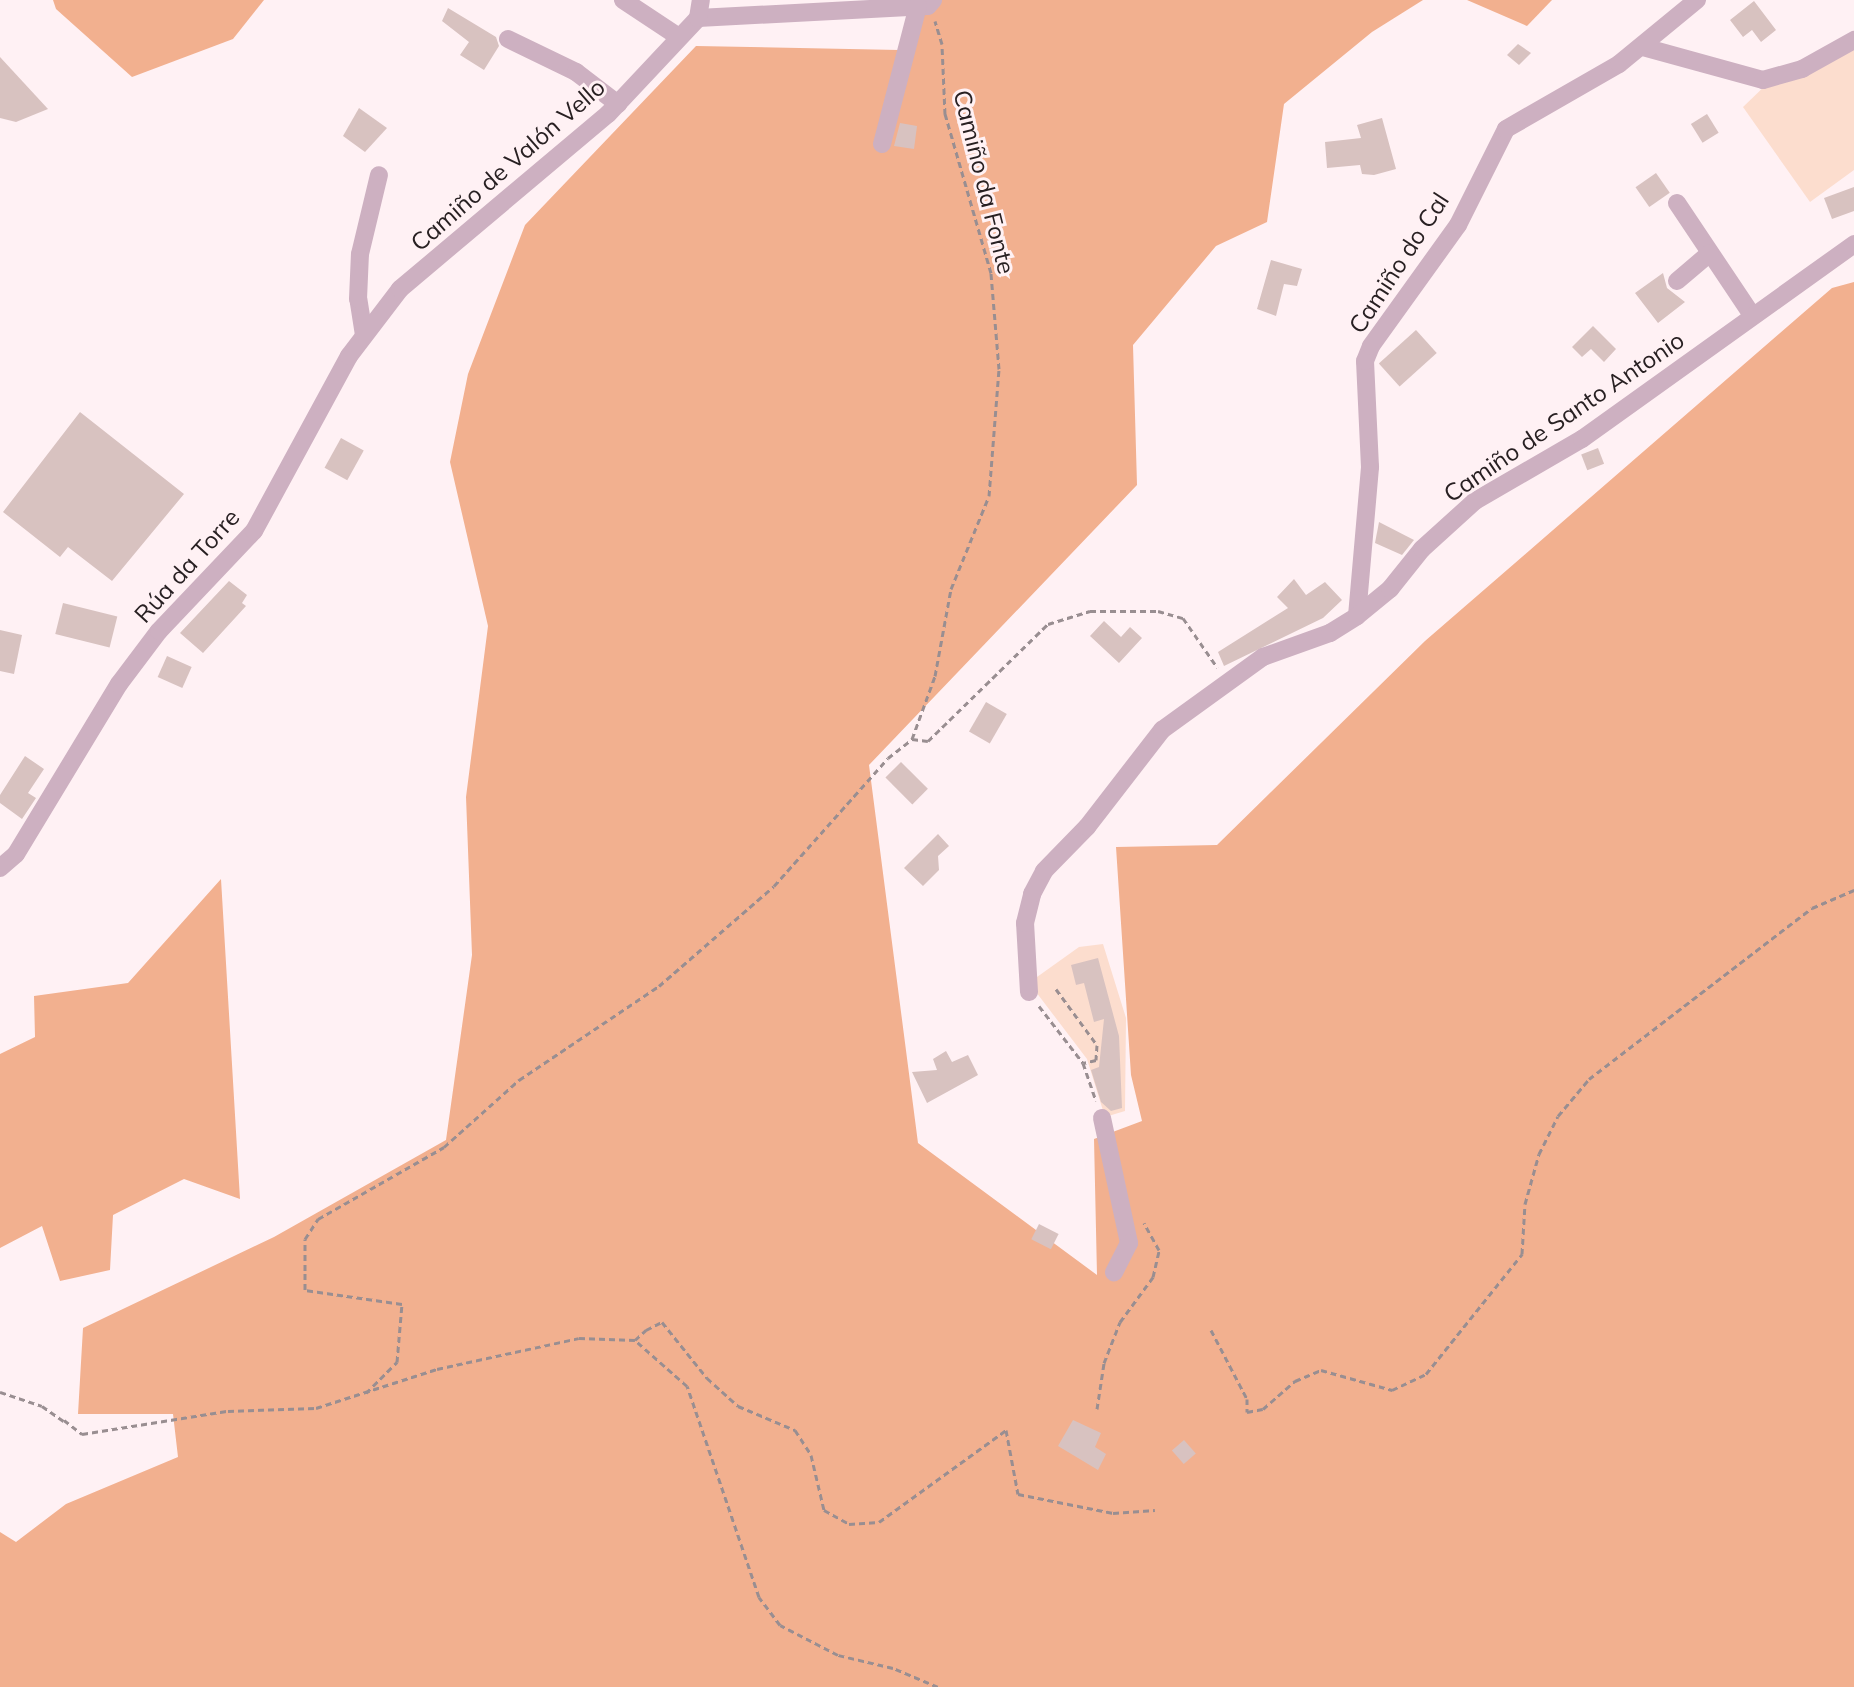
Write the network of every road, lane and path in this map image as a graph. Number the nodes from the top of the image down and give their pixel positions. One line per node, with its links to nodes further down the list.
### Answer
1 (623, 0): 5 (street)
2 (1697, 0): 8 (street, Camiño do Cal)
3 (926, 4): 4 (street); 10 (street); 21 (path, Camiño da Fonte)
4 (699, 9): 5 (street, Camiño de Valón Vello)
5 (679, 37): 9 (street, Camiño de Valón Vello)
6 (508, 39): 9 (street)
7 (1854, 40): 8 (street)
8 (1643, 47): 19 (street, Camiño do Cal)
9 (618, 104): 16 (street, Camiño de Valón Vello)
10 (882, 144)
11 (379, 175): 18 (street)
12 (1677, 203): 14 (street)
13 (1854, 244): 17 (street, Camiño de Santo Antonio)
14 (1710, 253): 15 (street); 17 (street)
15 (1677, 281)
16 (400, 289): 18 (street, Rúa da Torre)
17 (1752, 315): 19 (street, Camiño de Santo Antonio)
18 (364, 335): 22 (street, Rúa da Torre)
19 (1357, 616): 20 (street, Camiño de Santo Antonio)
20 (1224, 681): 21 (path); 25 (street, Camiño de Santo Antonio)
21 (912, 739): 31 (path)
22 (0, 868)
23 (1854, 890): 28 (path)
24 (1056, 989): 25 (path)
25 (1029, 992)
26 (1102, 1118): 27 (street)
27 (1114, 1272)
28 (1211, 1330)
29 (635, 1340): 31 (path); 34 (path); 35 (path)
30 (0, 1392): 33 (path)
31 (366, 1393): 33 (path)
32 (64, 1420): 33 (path)
33 (72, 1426)
34 (1155, 1510)
35 (938, 1687)

